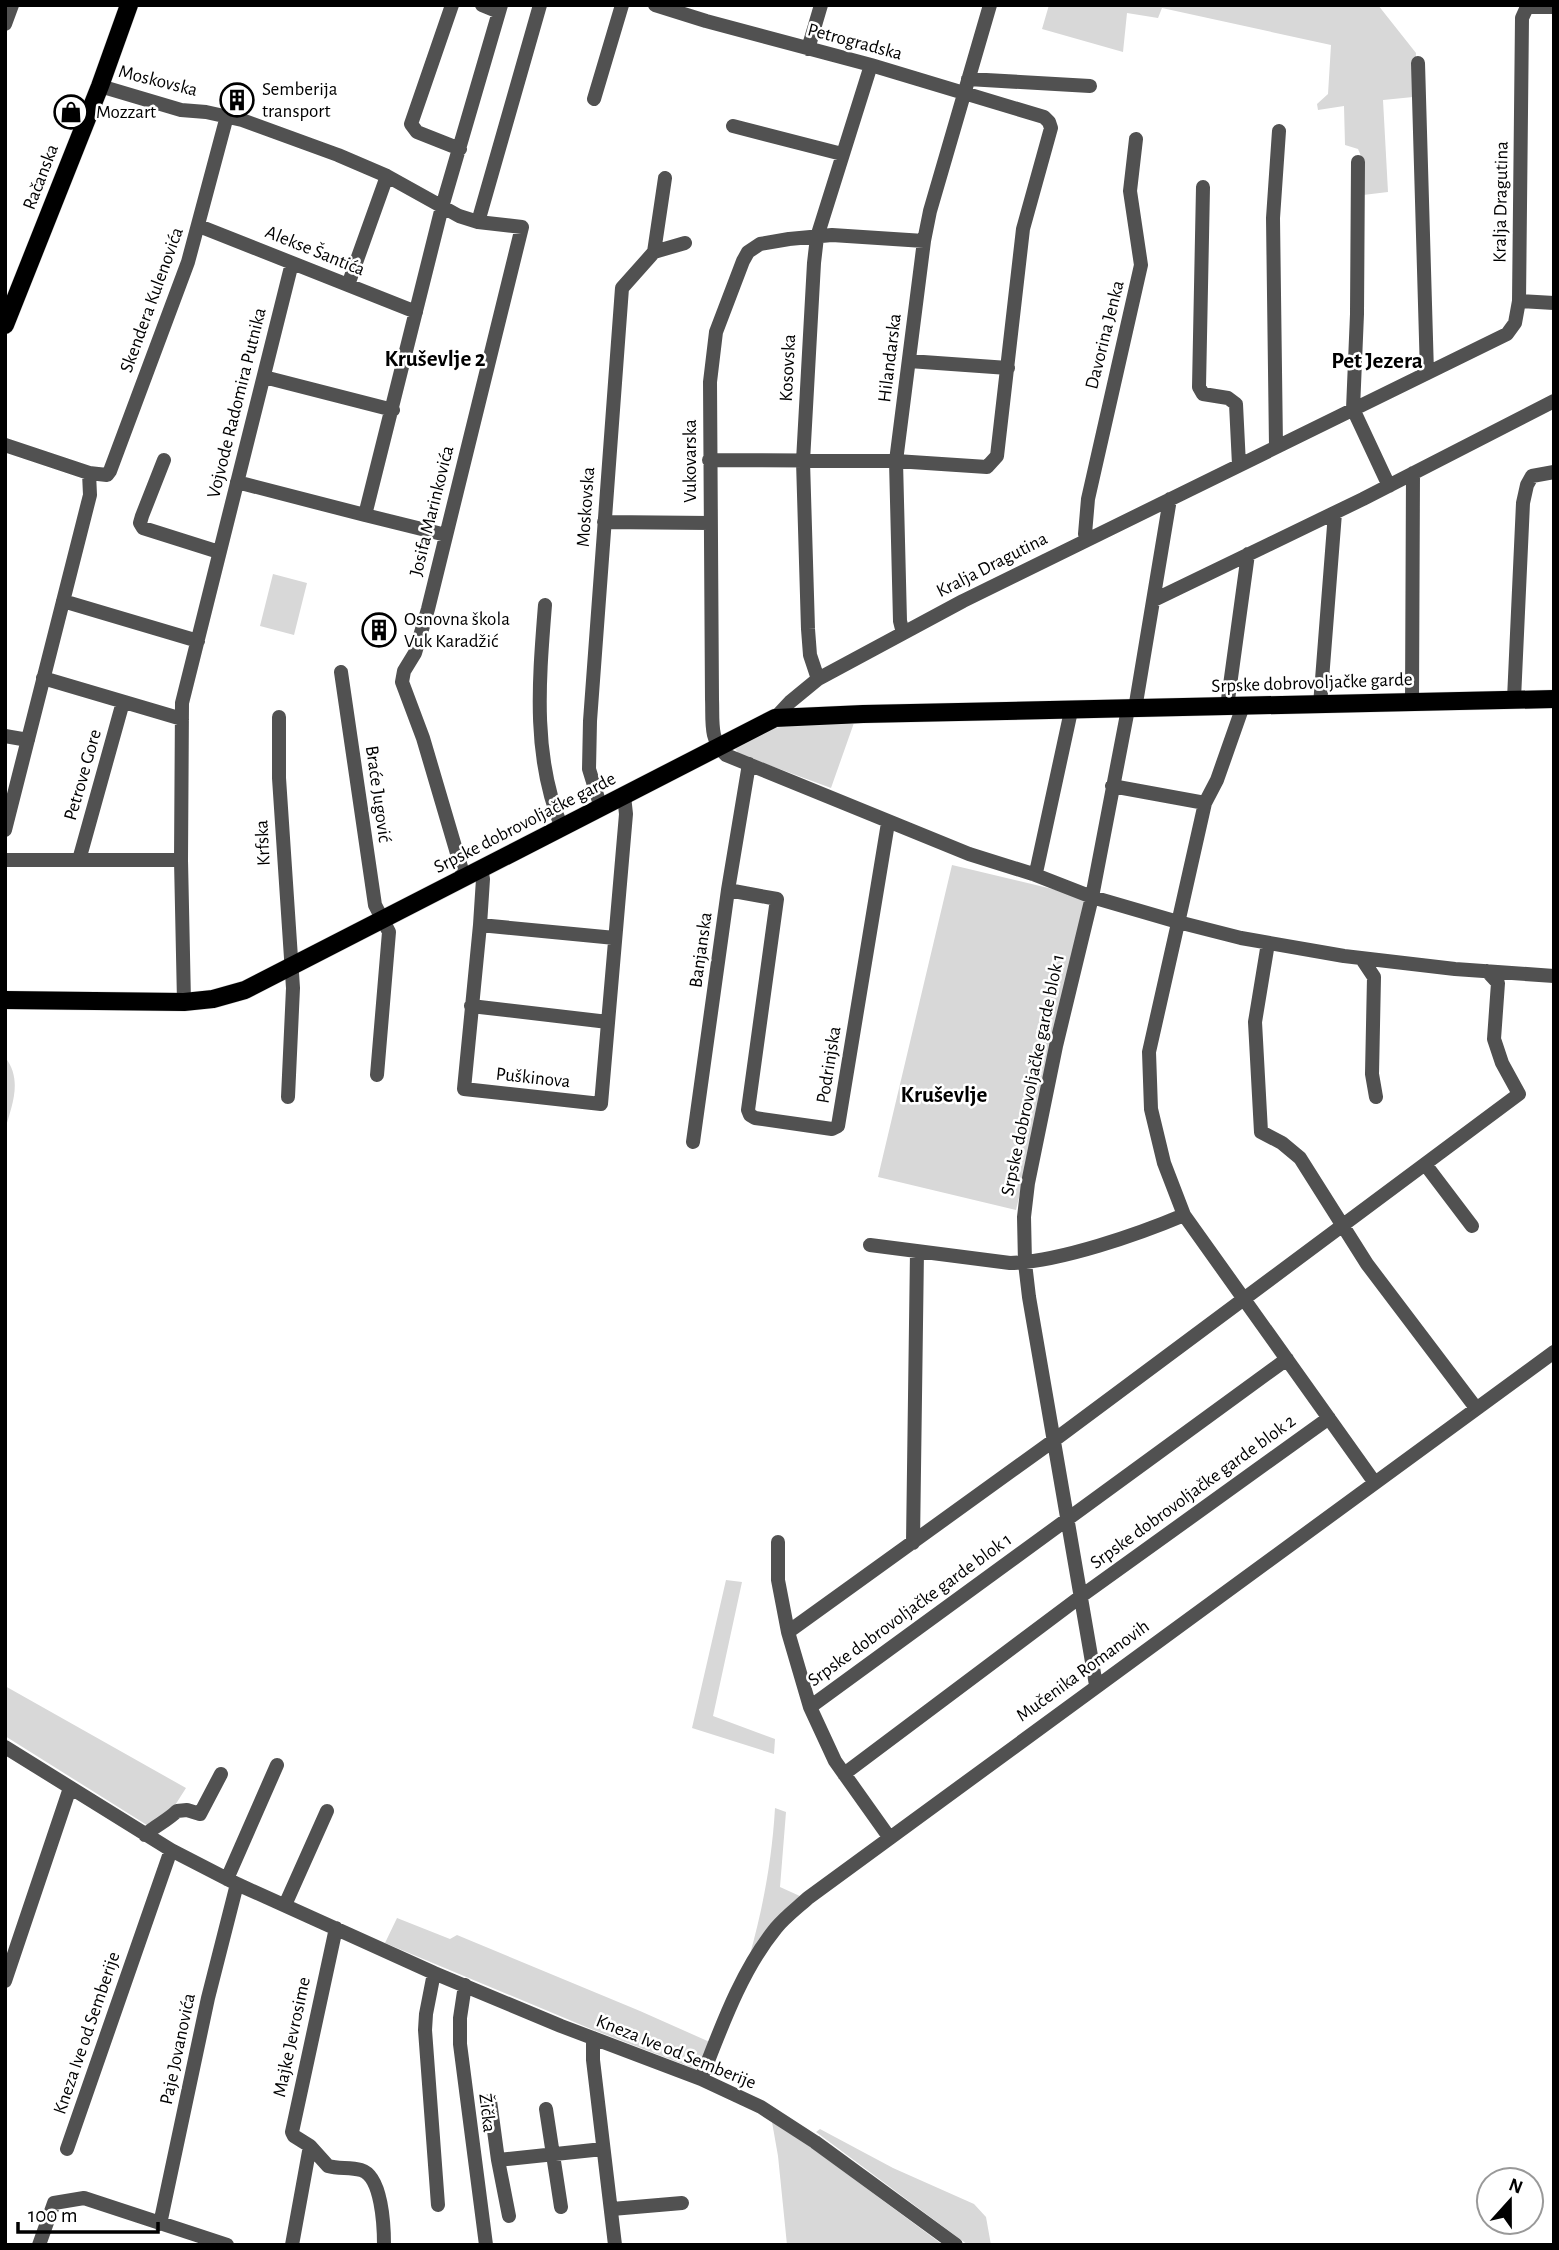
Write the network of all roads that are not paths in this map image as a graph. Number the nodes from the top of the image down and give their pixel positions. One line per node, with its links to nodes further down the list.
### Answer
1 (12, 5): 12 (street)
2 (129, 5): 16 (main road, Račanska)
3 (452, 5): 24 (street)
4 (481, 5): 11 (street)
5 (540, 5): 31 (street)
6 (622, 5): 19 (street)
7 (655, 5): 13 (street, Petrogradska)
8 (821, 5): 13 (street)
9 (990, 5): 17 (street, Hilandarska)
10 (1554, 6): 40 (street, Kralja Dragutina)
11 (500, 8): 24 (street)
12 (5, 24)
13 (808, 49): 15 (street, Petrogradska)
14 (1418, 63): 46 (street)
15 (871, 65): 17 (street, Petrogradska); 25 (street, Kosovska)
16 (100, 86): 20 (street, Moskovska); 43 (main road, Račanska)
17 (966, 86): 18 (street, Petrogradska); 35 (street, Hilandarska); 45 (street)
18 (1090, 86)
19 (594, 99)
20 (227, 116): 27 (street, Moskovska); 32 (street, Skendera Kulenovića)
21 (733, 126): 25 (street)
22 (1279, 131): 52 (street)
23 (1136, 139): 69 (street, Davorina Jenka)
24 (460, 149): 30 (street)
25 (842, 154): 34 (street, Kosovska)
26 (1358, 162): 49 (street)
27 (387, 176): 30 (street, Moskovska); 39 (street)
28 (665, 178): 37 (street)
29 (1203, 187): 57 (street)
30 (442, 207): 31 (street, Moskovska); 42 (street)
31 (478, 222): 33 (street, Moskovska)
32 (199, 226): 38 (street, Alekse Šantića); 59 (street, Skendera Kulenovića)
33 (522, 227): 68 (street, Josifa Marinkovića)
34 (817, 237): 35 (street, Vukovarska); 54 (street, Vukovarska); 55 (street, Kosovska)
35 (924, 241): 44 (street, Hilandarska)
36 (685, 243): 37 (street)
37 (654, 252): 66 (street, Moskovska)
38 (292, 263): 39 (street, Alekse Šantića); 47 (street, Vojvode Radomira Putnika)
39 (348, 285): 42 (street, Alekse Šantića)
40 (1518, 301): 41 (street); 46 (street, Kralja Dragutina)
41 (1554, 303)
42 (416, 312): 50 (street)
43 (5, 325)
44 (909, 360): 45 (street); 56 (street, Hilandarska)
45 (1008, 369): 56 (street)
46 (1427, 373): 49 (street, Kralja Dragutina)
47 (264, 377): 50 (street); 61 (street, Vojvode Radomira Putnika)
48 (1554, 401): 60 (street)
49 (1353, 409): 52 (street, Kralja Dragutina); 62 (street)
50 (393, 410): 65 (street)
51 (5, 445): 59 (street)
52 (1276, 446): 57 (street, Kralja Dragutina)
53 (164, 460): 70 (street)
54 (709, 460): 55 (street); 67 (street, Vukovarska)
55 (803, 461): 56 (street); 79 (street, Kosovska)
56 (896, 461): 75 (street, Hilandarska)
57 (1239, 465): 63 (street, Kralja Dragutina)
58 (1554, 472): 80 (street)
59 (89, 473): 73 (street)
60 (1413, 473): 62 (street); 83 (street)
61 (237, 482): 65 (street); 70 (street, Vojvode Radomira Putnika)
62 (1389, 485): 64 (street)
63 (1170, 499): 69 (street, Kralja Dragutina); 72 (street, Srpske dobrovoljačke garde blok 1)
64 (1335, 513): 71 (street); 84 (street)
65 (365, 515): 68 (street)
66 (604, 522): 67 (street); 98 (street, Moskovska)
67 (710, 523): 93 (street, Vukovarska)
68 (446, 535): 105 (street, Josifa Marinkovića)
69 (1087, 539): 75 (street, Kralja Dragutina)
70 (219, 552): 76 (street, Vojvode Radomira Putnika)
71 (1248, 554): 72 (street); 85 (street)
72 (1154, 600): 86 (street, Srpske dobrovoljačke garde blok 1)
73 (62, 601): 76 (street); 78 (street)
74 (545, 605): 100 (street)
75 (904, 633): 79 (street, Kralja Dragutina)
76 (198, 641): 90 (street, Vojvode Radomira Putnika)
77 (341, 672): 109 (street, Braće Jugović)
78 (43, 678): 82 (street); 92 (street)
79 (818, 679): 89 (street, Kralja Dragutina)
80 (1514, 699): 81 (main road, Srpske dobrovoljačke garde); 83 (main road, Srpske dobrovoljačke garde)
81 (1554, 699)
82 (123, 702): 90 (street); 103 (street, Petrove Gore)
83 (1412, 702): 84 (main road, Srpske dobrovoljačke garde)
84 (1320, 705): 85 (main road, Srpske dobrovoljačke garde)
85 (1235, 707): 86 (main road, Srpske dobrovoljačke garde); 97 (street)
86 (1132, 709): 87 (main road, Srpske dobrovoljačke garde); 95 (street, Srpske dobrovoljačke garde blok 1)
87 (1071, 711): 89 (main road, Srpske dobrovoljačke garde); 106 (street)
88 (279, 717): 116 (street, Krfska)
89 (775, 718): 93 (main road, Srpske dobrovoljačke garde)
90 (182, 719): 104 (street, Vojvode Radomira Putnika)
91 (5, 736): 92 (street)
92 (28, 740): 101 (street)
93 (718, 748): 94 (street); 96 (main road, Srpske dobrovoljačke garde)
94 (749, 764): 99 (street); 107 (street, Banjanska)
95 (1112, 786): 97 (street); 108 (street, Srpske dobrovoljačke garde blok 1)
96 (624, 796): 98 (main road, Srpske dobrovoljačke garde); 112 (street, Puškinova)
97 (1205, 803): 110 (street)
98 (601, 808): 100 (main road, Srpske dobrovoljačke garde)
99 (888, 822): 106 (street); 107 (street, Podrinjska)
100 (562, 828): 105 (main road, Srpske dobrovoljačke garde)
101 (5, 830)
102 (5, 860): 103 (street)
103 (79, 860): 104 (street)
104 (181, 860): 121 (street, Vojvode Radomira Putnika)
105 (472, 873): 109 (main road, Srpske dobrovoljačke garde); 111 (street, Puškinova)
106 (1033, 874): 108 (street)
107 (728, 890): 127 (street, Banjanska)
108 (1092, 897): 110 (street); 134 (street, Srpske dobrovoljačke garde blok 1)
109 (383, 919): 116 (main road, Srpske dobrovoljačke garde); 124 (street, Braće Jugović)
110 (1178, 922): 113 (street); 129 (street)
111 (480, 925): 112 (street); 122 (street, Puškinova)
112 (615, 938): 123 (street, Puškinova)
113 (1268, 943): 114 (street); 130 (street)
114 (1362, 959): 115 (street); 118 (street)
115 (1389, 962): 118 (street); 119 (street)
116 (291, 967): 121 (main road, Srpske dobrovoljačke garde); 125 (street, Krfska)
117 (1554, 975): 119 (street)
118 (1374, 977): 126 (street)
119 (1502, 978): 128 (street)
120 (5, 1000): 121 (main road, Srpske dobrovoljačke garde)
121 (184, 1002)
122 (471, 1006): 123 (street); 123 (street, Puškinova)
123 (608, 1022)
124 (377, 1075)
125 (288, 1097)
126 (1376, 1097)
127 (693, 1142)
128 (1425, 1164): 130 (street); 131 (street)
129 (1184, 1214): 134 (street); 135 (street)
130 (1343, 1226): 135 (street); 138 (street)
131 (1472, 1226)
132 (870, 1245): 133 (street)
133 (917, 1251): 134 (street); 144 (street)
134 (1025, 1263): 140 (street, Srpske dobrovoljačke garde blok 1)
135 (1245, 1300): 137 (street); 140 (street)
136 (1554, 1352): 138 (street, Mučenika Romanovih)
137 (1287, 1359): 139 (street); 142 (street)
138 (1476, 1408): 141 (street, Mučenika Romanovih)
139 (1329, 1418): 141 (street); 145 (street, Srpske dobrovoljačke garde blok 2)
140 (1053, 1441): 142 (street, Srpske dobrovoljačke garde blok 1); 144 (street)
141 (1375, 1483): 147 (street, Mučenika Romanovih)
142 (1067, 1519): 145 (street, Srpske dobrovoljačke garde blok 1); 148 (street, Srpske dobrovoljačke garde blok 1)
143 (779, 1542): 146 (street)
144 (913, 1542): 146 (street)
145 (1080, 1597): 147 (street, Srpske dobrovoljačke garde blok 1); 152 (street)
146 (788, 1632): 148 (street)
147 (1096, 1685): 156 (street, Mučenika Romanovih)
148 (810, 1707): 152 (street)
149 (5, 1747): 153 (street, Kneza Ive od Semberije)
150 (276, 1765): 158 (street, Paje Jovanovića)
151 (221, 1774): 155 (street)
152 (844, 1774): 156 (street)
153 (70, 1788): 155 (street, Kneza Ive od Semberije); 162 (street)
154 (327, 1811): 159 (street)
155 (145, 1835): 157 (street, Kneza Ive od Semberije)
156 (889, 1837): 165 (street, Mučenika Romanovih)
157 (171, 1850): 158 (street, Kneza Ive od Semberije); 169 (street, Kneza Ive od Semberije)
158 (232, 1881): 159 (street, Kneza Ive od Semberije); 178 (street, Paje Jovanovića)
159 (285, 1905): 160 (street, Kneza Ive od Semberije)
160 (336, 1928): 161 (street, Kneza Ive od Semberije); 168 (street, Majke Jevrosime)
161 (435, 1973): 163 (street, Kneza Ive od Semberije); 174 (street)
162 (5, 1981)
163 (465, 1985): 164 (street, Kneza Ive od Semberije); 183 (street, Žička)
164 (593, 2038): 165 (street, Kneza Ive od Semberije); 170 (street)
165 (701, 2079): 185 (street, Kneza Ive od Semberije)
166 (490, 2101): 172 (street)
167 (546, 2109): 171 (street)
168 (310, 2146): 181 (street); 182 (street, Majke Jevrosime)
169 (67, 2149)
170 (603, 2149): 171 (street); 176 (street)
171 (552, 2154): 172 (street); 175 (street)
172 (498, 2160): 177 (street)
173 (682, 2203): 176 (street)
174 (438, 2205)
175 (561, 2207)
176 (612, 2209): 184 (street)
177 (509, 2216)
178 (160, 2224): 179 (street); 180 (street)
179 (39, 2245)
180 (228, 2245)
181 (292, 2245)
182 (384, 2245)
183 (486, 2245)
184 (615, 2245)
185 (956, 2245)

